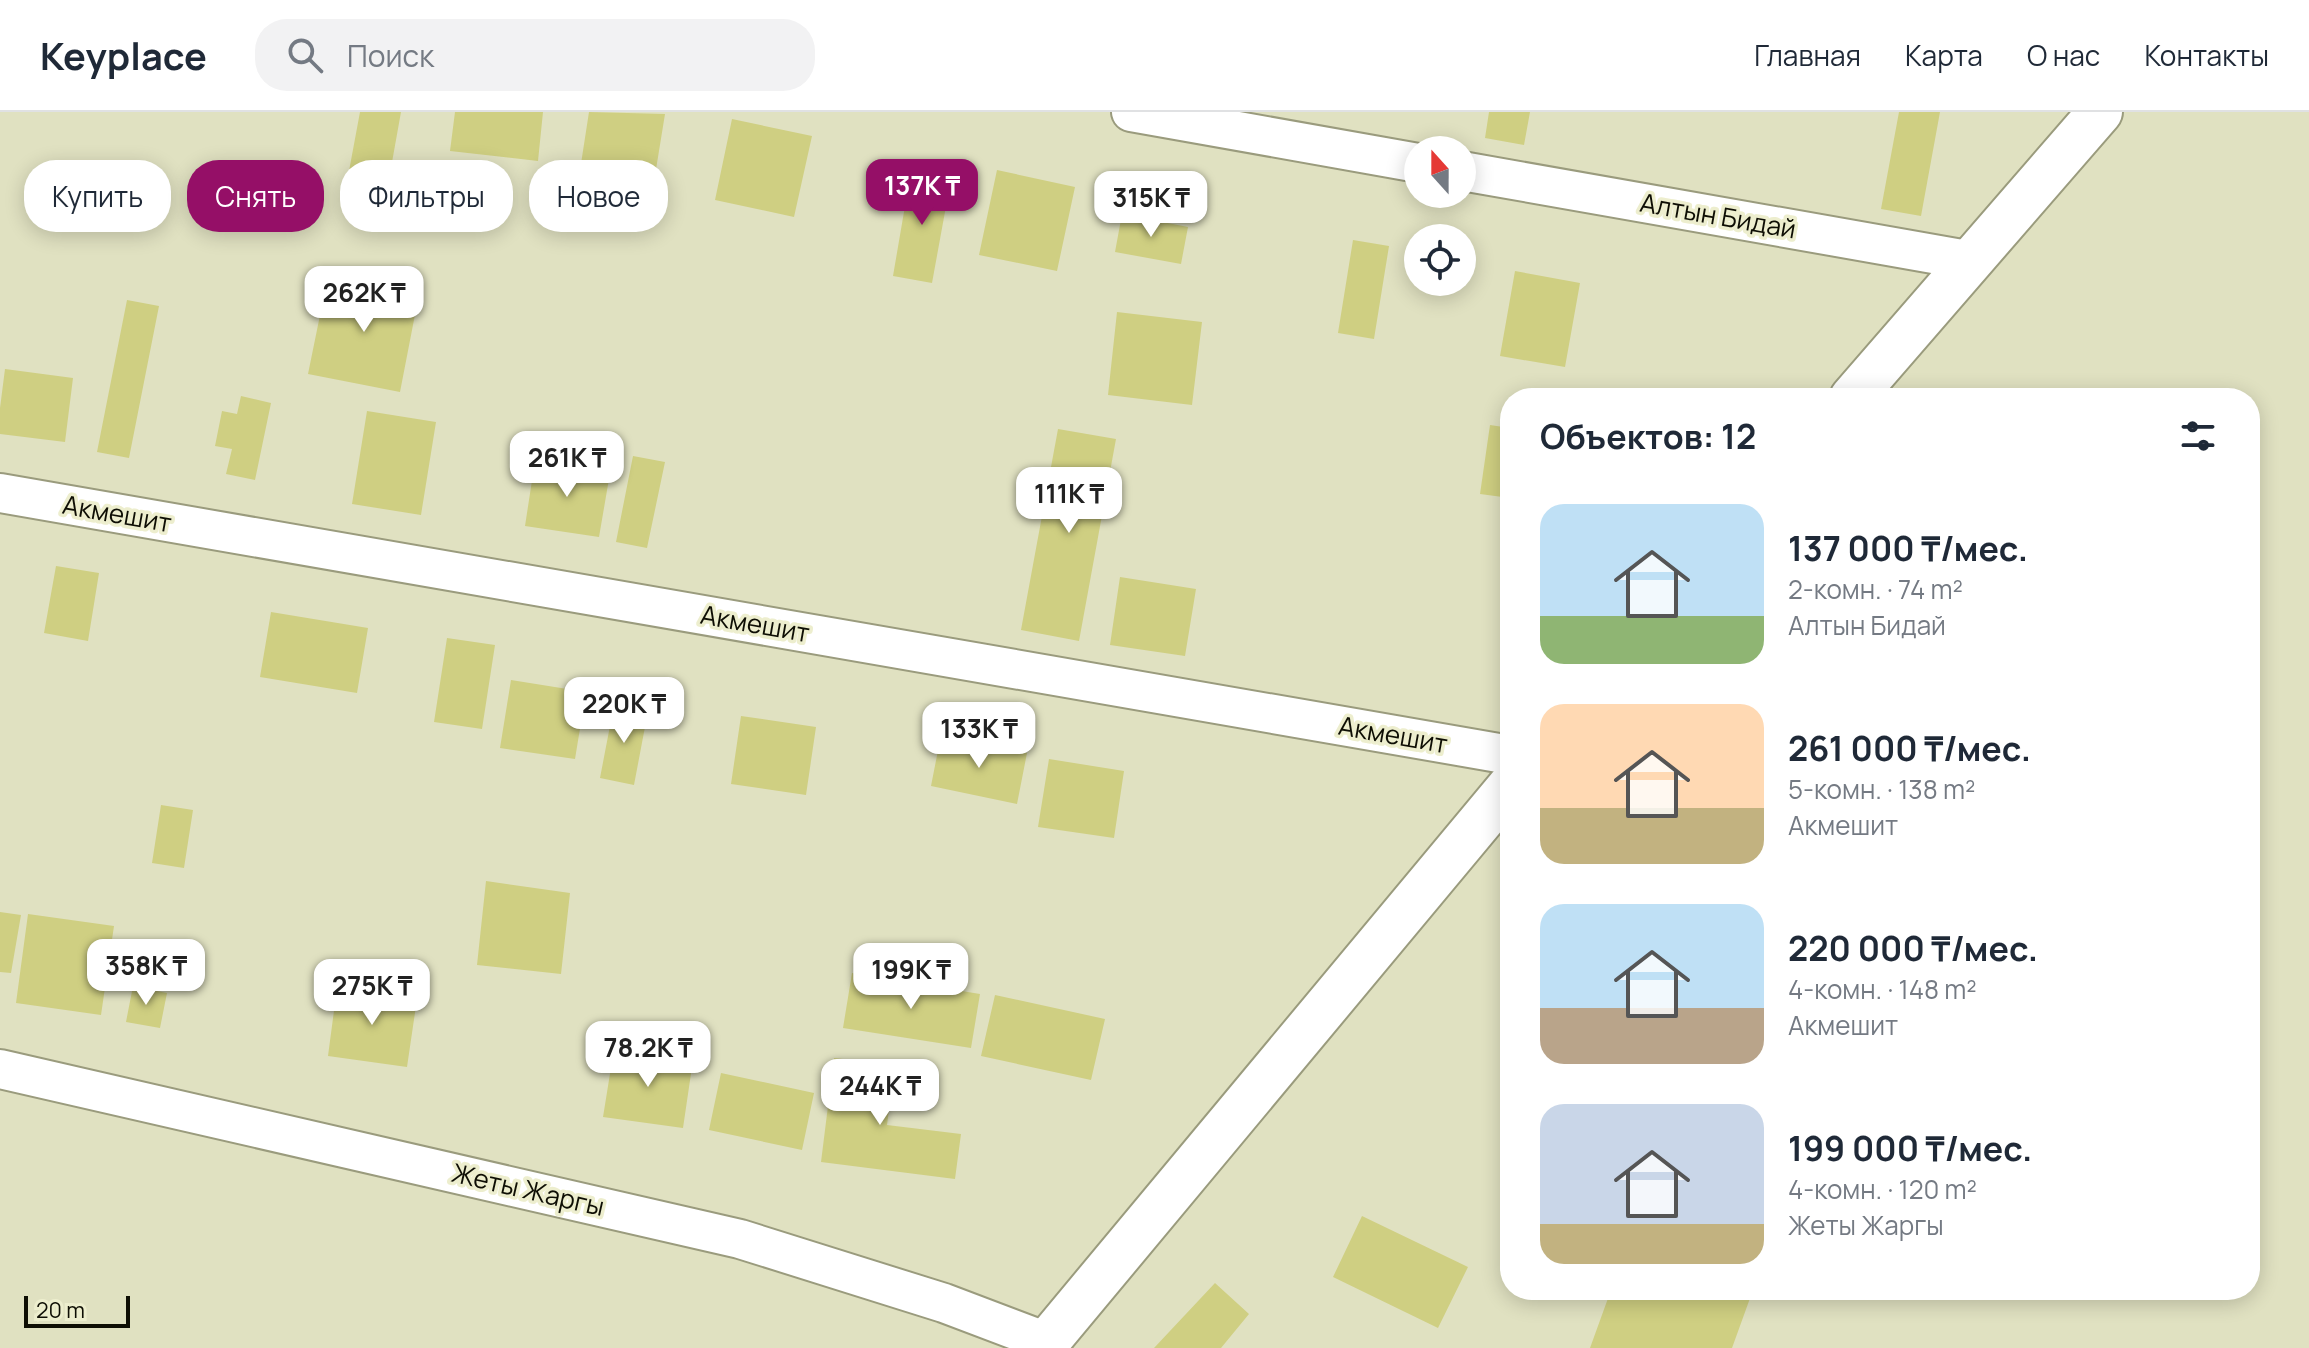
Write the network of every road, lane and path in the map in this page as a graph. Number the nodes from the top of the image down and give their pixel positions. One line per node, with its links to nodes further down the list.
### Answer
1 (1131, 112): 3 (street)
2 (2100, 112): 5 (street)
3 (1404, 161)
4 (1476, 173): 5 (street, Алтын Бидай)
5 (1973, 261): 6 (street)
6 (1861, 388)
7 (0, 493): 8 (street, Акмешит)
8 (1500, 753)
9 (1500, 798): 11 (street)
10 (0, 1069): 11 (street, Жеты Жаргы)
11 (1044, 1345)

